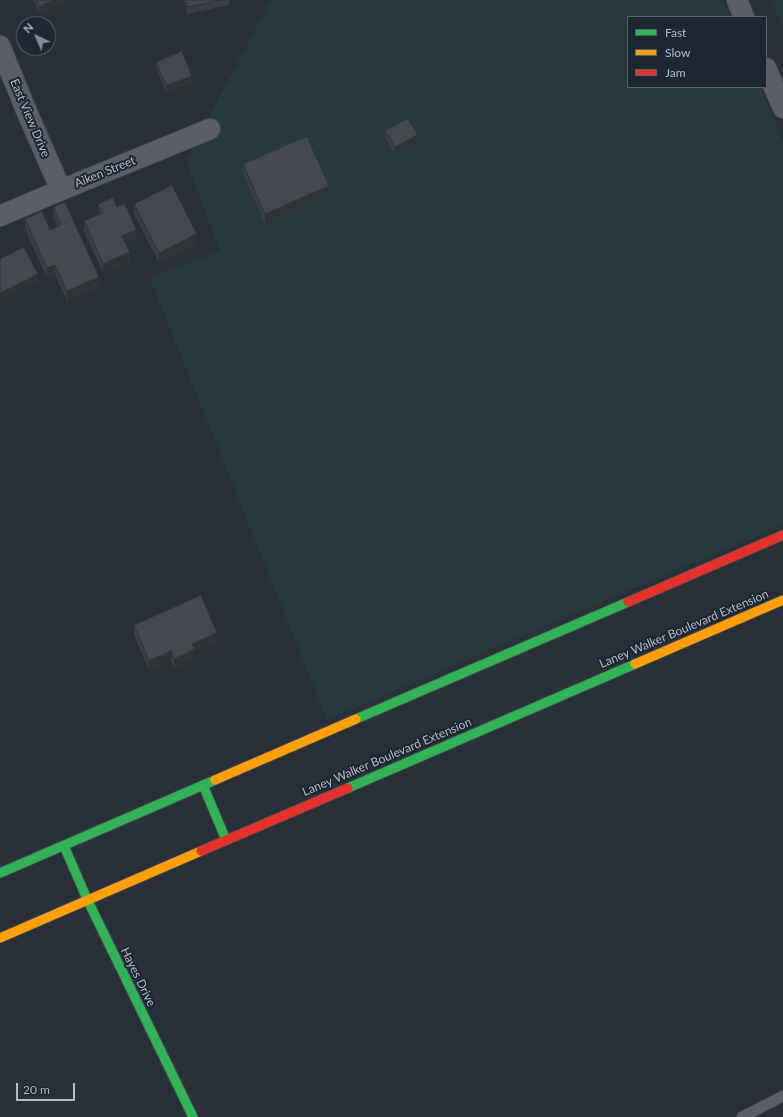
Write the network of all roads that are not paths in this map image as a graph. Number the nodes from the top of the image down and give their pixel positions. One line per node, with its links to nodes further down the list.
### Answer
1 (737, 0): 2 (street)
2 (744, 16)
3 (0, 46): 7 (street, East View Drive)
4 (767, 70): 5 (street)
5 (783, 108)
6 (210, 129): 7 (street, Aiken Street)
7 (61, 190): 8 (street, Aiken Street)
8 (0, 216)
9 (783, 535): 11 (main road)
10 (783, 600): 12 (main road, Laney Walker Boulevard Extension)
11 (203, 785): 12 (main road); 13 (main road)
12 (226, 840): 15 (main road, Laney Walker Boulevard Extension)
13 (64, 846): 14 (main road); 15 (main road, Hayes Drive)
14 (0, 873)
15 (88, 901): 16 (main road, Laney Walker Boulevard Extension); 18 (main road, Hayes Drive)
16 (0, 938)
17 (783, 1096): 19 (lane)
18 (193, 1117)
19 (742, 1117)

